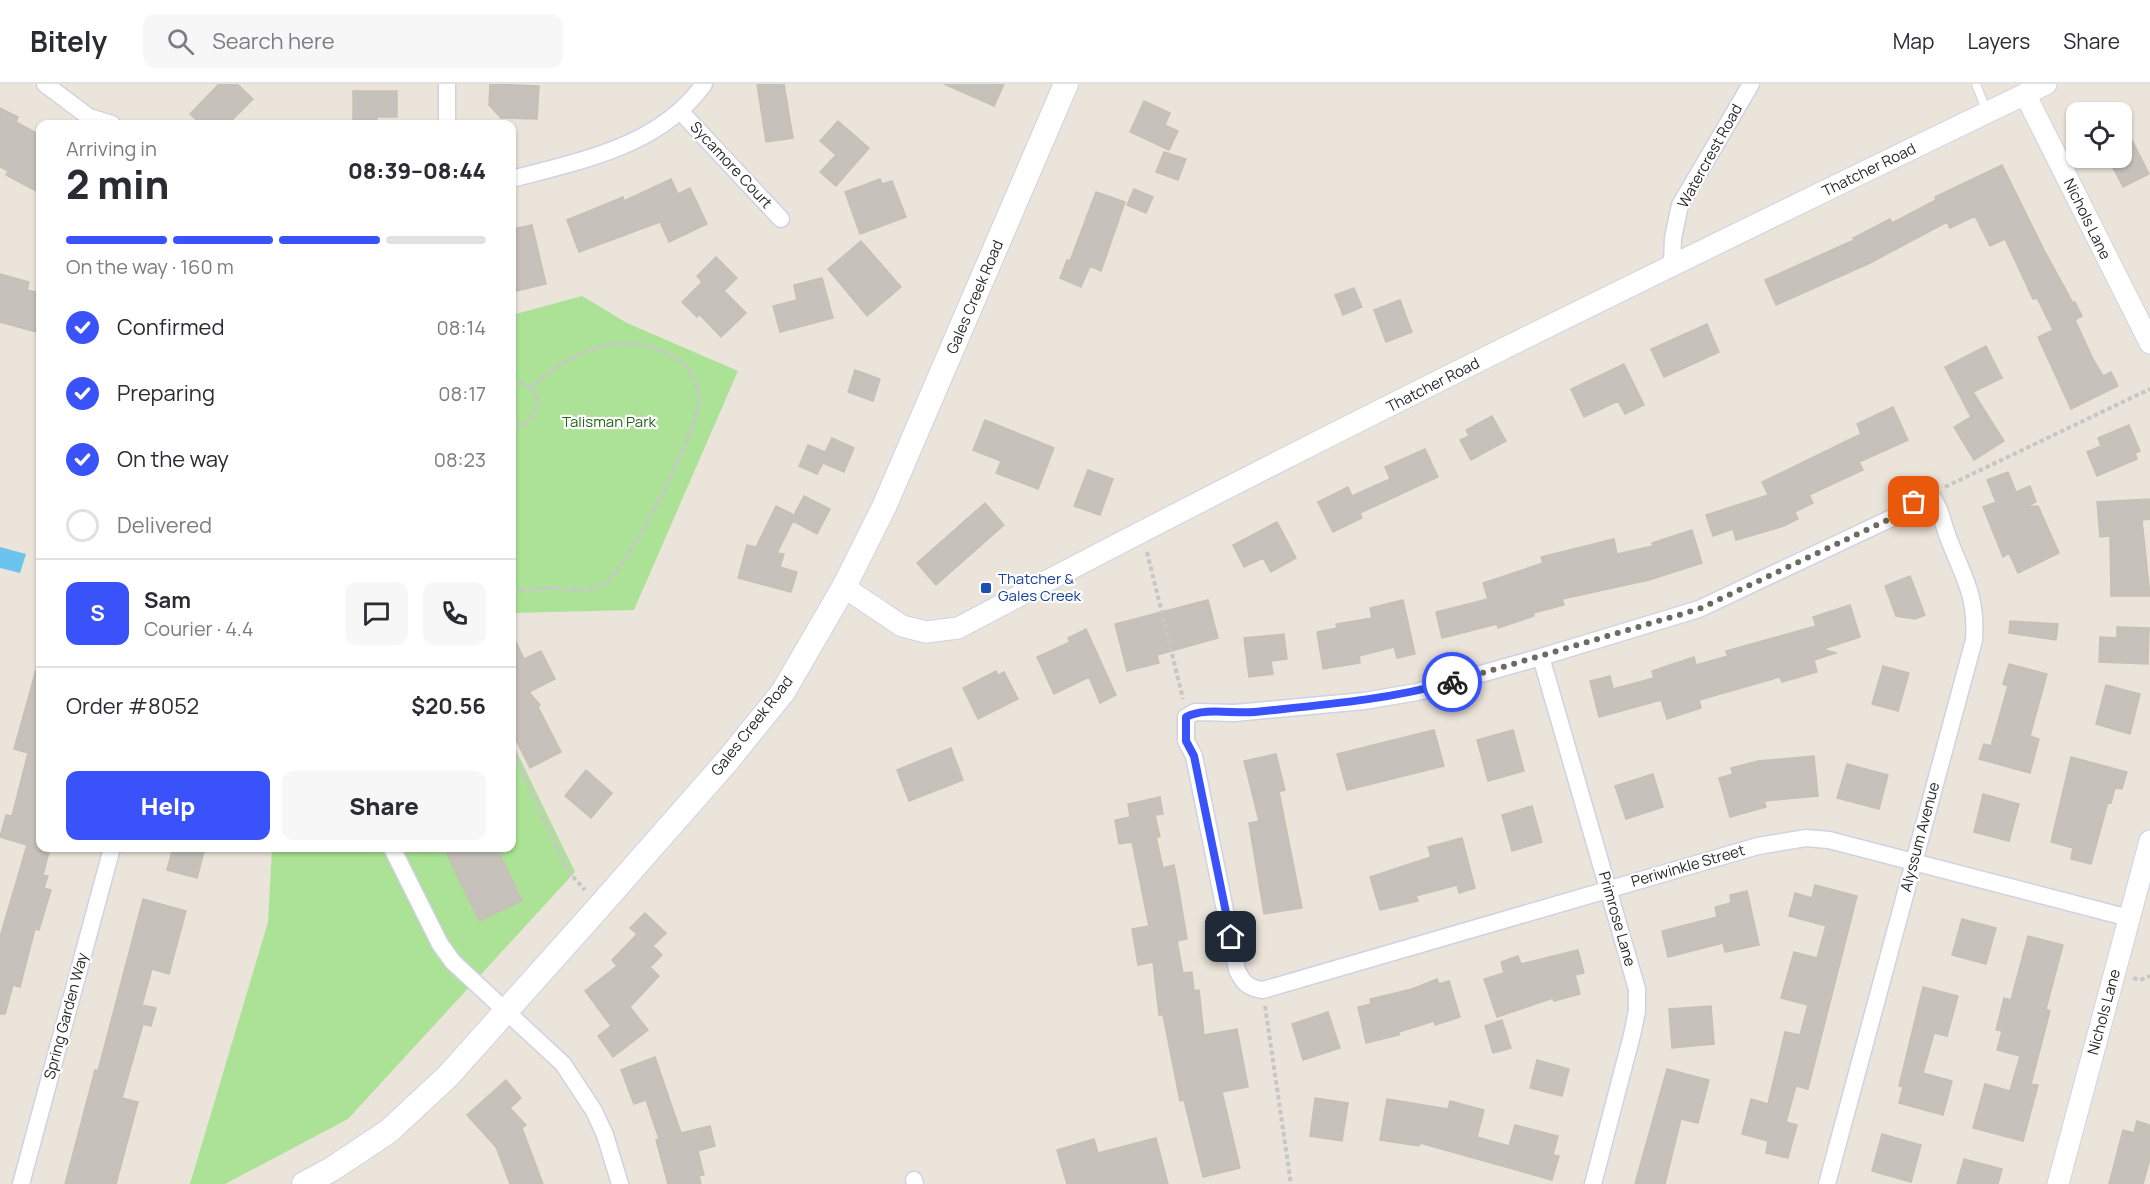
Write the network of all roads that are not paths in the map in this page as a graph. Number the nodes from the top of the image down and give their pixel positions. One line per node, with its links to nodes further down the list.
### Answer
1 (447, 84): 12 (street)
2 (704, 84): 9 (street)
3 (1066, 84): 17 (main road, Gales Creek Road)
4 (1750, 84): 15 (street, Watercrest Road)
5 (1976, 84): 10 (lane)
6 (2046, 84): 8 (street, Thatcher Road)
7 (51, 86): 11 (street)
8 (2025, 94): 10 (street, Thatcher Road); 16 (street, Nichols Lane)
9 (681, 112): 13 (street); 14 (street, Sycamore Court)
10 (1987, 113): 15 (street, Thatcher Road)
11 (99, 120)
12 (447, 120)
13 (516, 178)
14 (781, 219)
15 (1672, 265): 17 (street, Thatcher Road)
16 (2147, 333)
17 (844, 587): 25 (main road, Gales Creek Road)
18 (1541, 657): 22 (street, Alyssum Avenue); 23 (street, Primrose Lane); 23 (street, Periwinkle Street)
19 (2150, 841): 24 (street, Nichols Lane)
20 (111, 852): 26 (street, Spring Garden Way)
21 (394, 852): 25 (street)
22 (1913, 860): 23 (street, Periwinkle Street); 24 (street, Periwinkle Street); 30 (street, Alyssum Avenue)
23 (1609, 890): 29 (street, Primrose Lane)
24 (2129, 918): 31 (street, Nichols Lane)
25 (506, 1009): 27 (main road, Gales Creek Road); 28 (street)
26 (21, 1184)
27 (304, 1184)
28 (620, 1184)
29 (1593, 1184)
30 (1827, 1184)
31 (2058, 1184)

